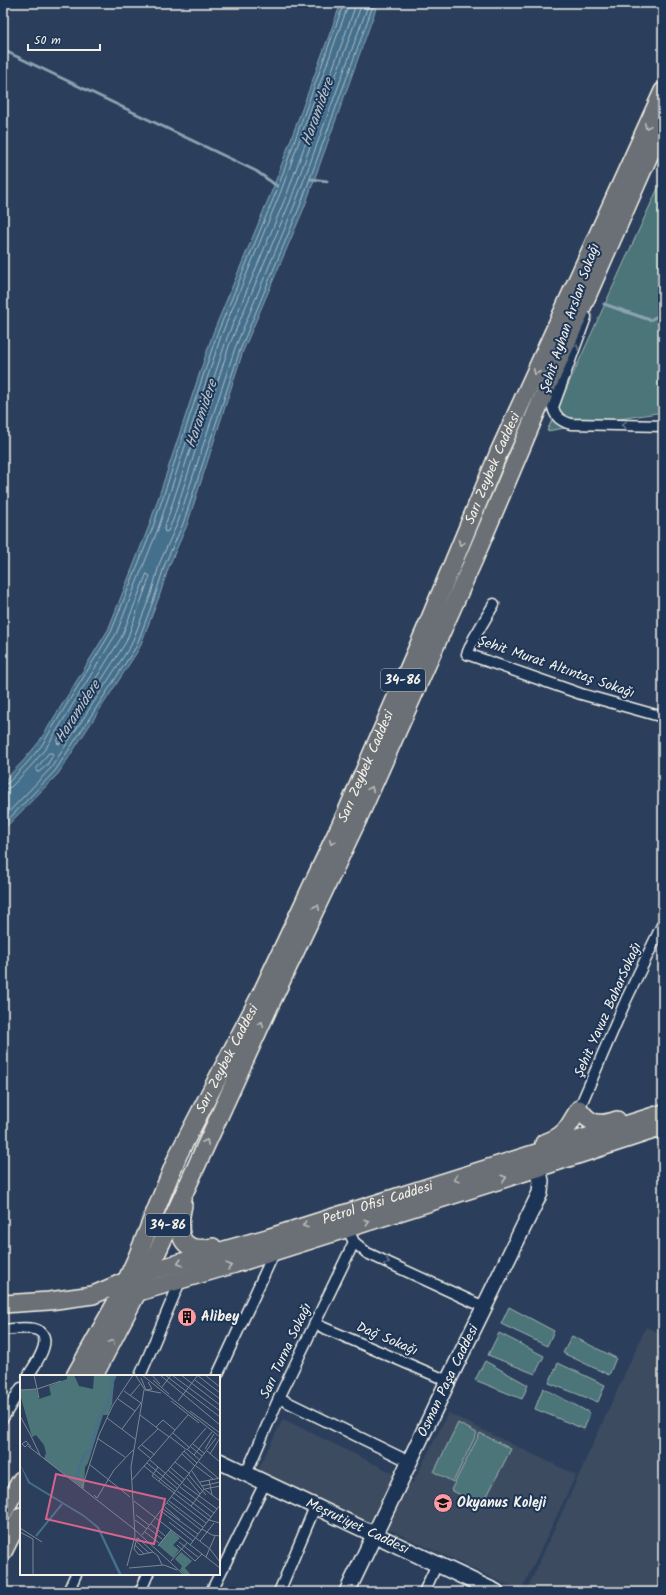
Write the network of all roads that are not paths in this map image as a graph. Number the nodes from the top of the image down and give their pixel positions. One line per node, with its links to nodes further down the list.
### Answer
1 (663, 91): 20 (main road, Sarı Zeybek Caddesi / 34-86, one-way to 20)
2 (663, 124): 3 (main road, Sarı Zeybek Caddesi / 34-86)
3 (612, 239): 4 (street, Şehit Ayhan Arslan Sokağı, one-way to 3); 15 (main road, Sarı Zeybek Caddesi / 34-86, one-way to 3)
4 (663, 426)
5 (494, 604): 6 (street, Şehit Murat Altıntaş Sokağı)
6 (663, 717)
7 (663, 923): 9 (street, Şehit Yavuz BaharSokağı)
8 (663, 1105): 9 (main road)
9 (579, 1109): 14 (main road)
10 (663, 1114): 14 (main road, Petrol Ofisi Caddesi)
11 (663, 1127): 13 (main road, Petrol Ofisi Caddesi)
12 (663, 1140): 13 (main road)
13 (538, 1168): 16 (main road, Petrol Ofisi Caddesi, one-way to 13); 24 (main road, Osman Paşa Caddesi)
14 (484, 1170): 17 (main road, Petrol Ofisi Caddesi, one-way to 17)
15 (190, 1178): 17 (main road); 18 (main road, Sarı Zeybek Caddesi / 34-86)
16 (351, 1235): 17 (main road, Petrol Ofisi Caddesi); 24 (street, one-way to 24); 25 (street, Sarı Turna Sokağı)
17 (271, 1245): 18 (main road, Petrol Ofisi Caddesi, one-way to 18); 19 (main road, Petrol Ofisi Caddesi, one-way to 17); 31 (street)
18 (147, 1272): 20 (main road, Petrol Ofisi Caddesi)
19 (181, 1279): 20 (main road, Petrol Ofisi Caddesi); 30 (street)
20 (131, 1287): 21 (main road, Petrol Ofisi Caddesi); 22 (main road); 29 (main road, 34-86, one-way to 20)
21 (93, 1295): 22 (main road, Petrol Ofisi Caddesi); 23 (main road, Petrol Ofisi Caddesi)
22 (118, 1299): 28 (main road)
23 (3, 1304)
24 (484, 1307): 32 (main road, Osman Paşa Caddesi)
25 (315, 1324): 32 (street, Dağ Sokağı); 34 (street, Sarı Turna Sokağı)
26 (3, 1330): 27 (street)
27 (29, 1375)
28 (76, 1375)
29 (94, 1375)
30 (140, 1375)
31 (217, 1375)
32 (448, 1381): 37 (main road, Osman Paşa Caddesi)
33 (20, 1390): 35 (street)
34 (279, 1398): 37 (street); 38 (street, Sarı Turna Sokağı)
35 (3, 1418)
36 (220, 1461): 38 (main road, Meşrutiyet Caddesi)
37 (410, 1462): 44 (main road, Osman Paşa Caddesi)
38 (246, 1474): 40 (main road, Meşrutiyet Caddesi)
39 (20, 1482): 42 (main road)
40 (265, 1483): 41 (main road, Meşrutiyet Caddesi); 47 (street)
41 (315, 1507): 44 (main road, Meşrutiyet Caddesi); 55 (street)
42 (3, 1513)
43 (20, 1518): 45 (main road)
44 (374, 1535): 46 (main road, Meşrutiyet Caddesi); 56 (main road, Osman Paşa Caddesi)
45 (3, 1552)
46 (437, 1564): 51 (main road, Meşrutiyet Caddesi); 57 (street)
47 (220, 1574)
48 (76, 1575): 52 (street)
49 (148, 1575): 53 (street)
50 (219, 1575): 54 (street)
51 (489, 1591)
52 (68, 1592)
53 (140, 1592)
54 (211, 1592)
55 (279, 1592)
56 (347, 1592)
57 (424, 1592)

